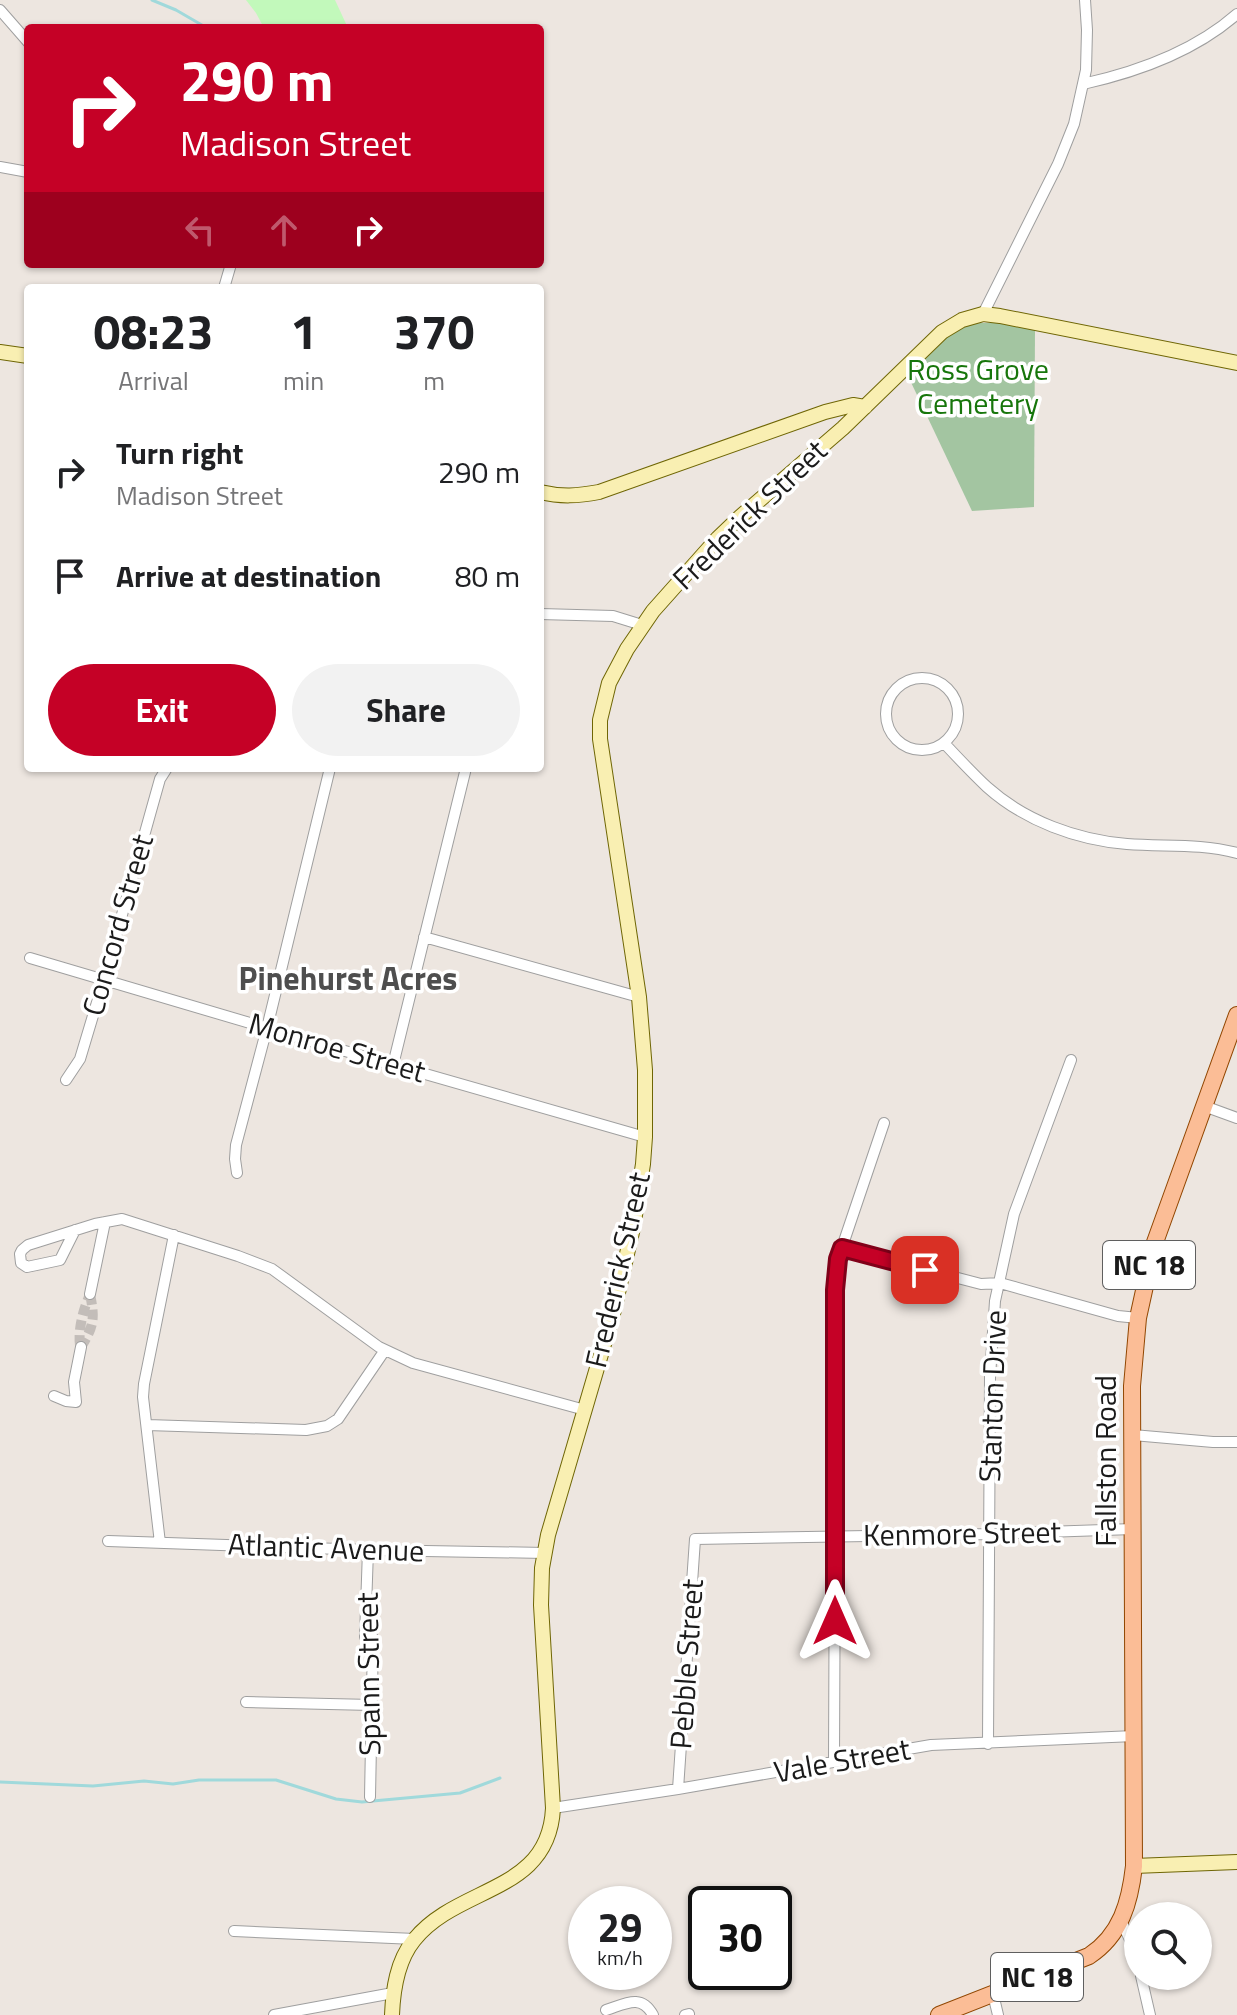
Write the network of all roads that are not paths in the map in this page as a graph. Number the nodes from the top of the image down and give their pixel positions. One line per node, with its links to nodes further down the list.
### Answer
1 (1085, 0): 5 (street)
2 (0, 10): 4 (street)
3 (1237, 14): 5 (street)
4 (24, 37)
5 (1083, 84): 8 (street)
6 (0, 167): 7 (street)
7 (24, 171)
8 (983, 314): 11 (street); 12 (street, Frederick Street)
9 (0, 352): 10 (street)
10 (24, 355)
11 (1237, 363)
12 (865, 407): 13 (street); 15 (street, Frederick Street)
13 (544, 493)
14 (544, 614): 15 (street)
15 (642, 625): 24 (street, Frederick Street)
16 (944, 743): 16 (street); 20 (street)
17 (164, 772): 23 (street, Concord Street)
18 (329, 772): 26 (street)
19 (465, 772): 21 (street)
20 (1237, 853)
21 (424, 937): 24 (street); 28 (street)
22 (30, 958): 23 (street, Monroe Street)
23 (104, 979): 26 (street, Monroe Street); 29 (street, Concord Street)
24 (639, 997): 33 (street, Frederick Street)
25 (1237, 1015): 30 (main road, Fallston Road / NC 18)
26 (267, 1028): 28 (street, Monroe Street); 34 (street)
27 (1071, 1060): 39 (street, Stanton Drive)
28 (393, 1065): 33 (street, Monroe Street)
29 (66, 1080)
30 (1204, 1106): 31 (street); 41 (main road, Fallston Road / NC 18)
31 (1237, 1118)
32 (884, 1123): 38 (street)
33 (645, 1137): 45 (street, Frederick Street)
34 (237, 1173)
35 (105, 1222): 36 (street); 37 (street); 40 (street)
36 (70, 1232): 36 (street)
37 (174, 1235): 43 (street); 46 (street)
38 (842, 1248): 39 (street); 51 (street)
39 (1000, 1283): 41 (street); 50 (street, Stanton Drive)
40 (90, 1294)
41 (1138, 1318): 47 (main road, Fallston Road / NC 18)
42 (81, 1347): 44 (street)
43 (385, 1350): 45 (street); 46 (street)
44 (74, 1382)
45 (585, 1410): 56 (street, Frederick Street)
46 (147, 1425): 54 (street)
47 (1133, 1435): 48 (street); 49 (main road, Fallston Road / NC 18)
48 (1237, 1442)
49 (1133, 1529): 50 (street, Kenmore Street); 59 (main road, Fallston Road / NC 18)
50 (989, 1534): 51 (street, Kenmore Street); 60 (street, Stanton Drive)
51 (835, 1537): 52 (street, Kenmore Street); 61 (street)
52 (695, 1539): 62 (street, Pebble Street)
53 (108, 1541): 54 (street, Atlantic Avenue)
54 (160, 1543): 55 (street, Atlantic Avenue)
55 (368, 1550): 56 (street, Atlantic Avenue); 58 (street, Spann Street)
56 (545, 1553): 64 (street, Frederick Street)
57 (246, 1702): 58 (street)
58 (372, 1705): 63 (street, Spann Street)
59 (1134, 1736): 60 (street, Vale Street); 66 (main road, Fallston Road / NC 18)
60 (988, 1744): 61 (street, Vale Street)
61 (834, 1762): 62 (street, Vale Street)
62 (678, 1789): 64 (street, Vale Street)
63 (370, 1797)
64 (553, 1808): 70 (street, Frederick Street)
65 (1237, 1862): 66 (street)
66 (1134, 1866): 67 (main road, Fallston Road / NC 18)
67 (1121, 1921): 68 (street); 73 (main road, NC 18)
68 (1124, 1927)
69 (234, 1931): 70 (street)
70 (415, 1939): 72 (street, Frederick Street)
71 (1144, 1990): 80 (street)
72 (393, 1993): 75 (street); 76 (street, Frederick Street)
73 (993, 1994): 78 (main road, NC 18); 79 (street)
74 (606, 2010): 77 (street)
75 (274, 2015)
76 (392, 2015)
77 (653, 2015)
78 (939, 2015)
79 (998, 2015)
80 (1150, 2015)

